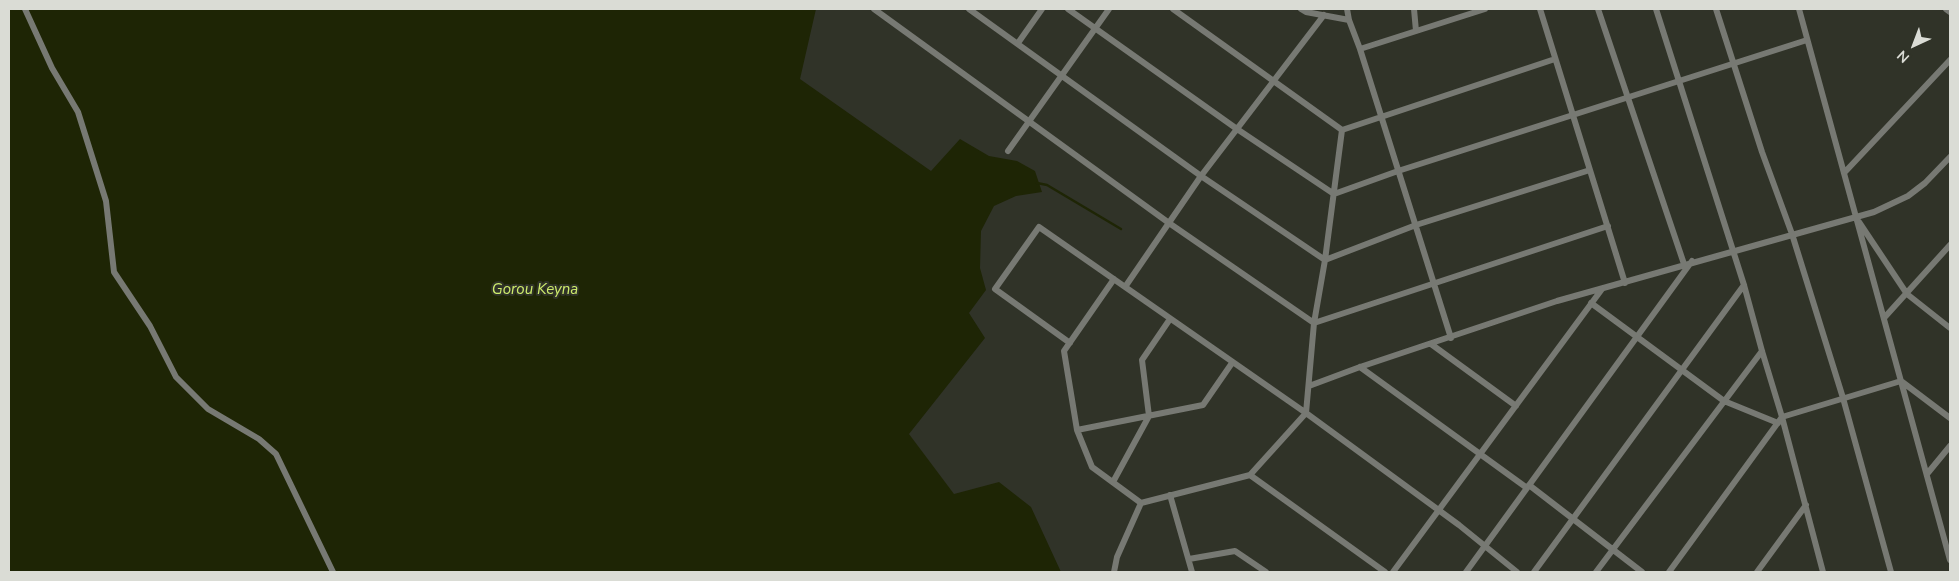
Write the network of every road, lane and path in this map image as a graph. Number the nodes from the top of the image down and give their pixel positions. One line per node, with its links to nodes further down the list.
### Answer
1 (25, 9): 102 (street)
2 (874, 9): 35 (street)
3 (969, 9): 24 (street)
4 (1042, 9): 24 (street)
5 (1068, 9): 21 (street)
6 (1109, 9): 21 (street)
7 (1173, 9): 30 (street)
8 (1301, 9): 19 (street)
9 (1347, 9): 20 (street)
10 (1414, 9): 22 (street)
11 (1484, 9): 22 (street)
12 (1540, 9): 26 (street)
13 (1598, 9): 32 (street)
14 (1656, 9): 31 (street)
15 (1716, 9): 28 (street)
16 (1799, 9): 23 (street)
17 (1946, 9): 18 (street)
18 (1950, 12)
19 (1324, 15): 20 (street); 30 (street)
20 (1349, 20): 25 (street)
21 (1095, 28): 29 (street); 36 (street)
22 (1416, 31): 25 (street)
23 (1807, 40): 28 (street); 42 (street)
24 (1018, 43): 29 (street)
25 (1360, 49): 34 (street)
26 (1555, 59): 33 (street); 34 (street)
27 (1950, 60): 42 (street)
28 (1732, 63): 31 (street); 49 (street)
29 (1062, 75): 35 (street); 43 (street)
30 (1273, 80): 36 (street); 37 (street)
31 (1679, 80): 32 (street); 51 (street)
32 (1627, 96): 33 (street); 54 (street)
33 (1572, 114): 40 (street); 41 (street)
34 (1382, 116): 37 (street); 40 (street)
35 (1029, 121): 38 (street); 46 (street)
36 (1237, 129): 43 (street); 44 (street)
37 (1342, 130): 44 (street)
38 (1008, 151)
39 (1950, 157): 45 (street)
40 (1398, 170): 44 (street); 47 (street)
41 (1590, 170): 47 (street); 48 (street)
42 (1844, 173): 45 (street)
43 (1201, 176): 46 (street); 52 (street)
44 (1334, 194): 52 (street)
45 (1856, 217): 49 (street); 61 (street); 63 (street)
46 (1169, 223): 59 (street); 65 (street)
47 (1416, 225): 52 (street); 57 (street)
48 (1608, 226): 56 (street); 57 (street)
49 (1792, 234): 51 (street); 77 (street)
50 (1950, 245): 61 (street)
51 (1734, 251): 53 (street); 58 (street)
52 (1325, 260): 65 (street)
53 (1692, 262): 54 (street); 67 (street)
54 (1684, 264): 56 (street)
55 (1114, 279): 59 (street); 69 (street); 69 (street)
56 (1625, 282): 60 (street)
57 (1434, 284): 65 (street); 68 (street)
58 (1744, 285): 71 (street); 74 (street)
59 (1125, 287): 64 (street)
60 (1602, 289): 62 (street); 68 (street)
61 (1907, 294): 63 (street); 66 (street)
62 (1591, 303): 67 (street); 79 (street)
63 (1884, 318): 75 (street)
64 (1170, 319): 72 (street); 81 (street)
65 (1314, 323): 76 (street)
66 (1950, 328)
67 (1637, 337): 74 (street); 90 (street)
68 (1451, 338): 70 (street)
69 (1070, 343): 84 (street)
70 (1431, 344): 73 (street); 79 (street)
71 (1762, 351): 78 (street); 83 (street)
72 (1232, 363): 80 (street); 81 (street)
73 (1360, 367): 76 (street); 86 (street)
74 (1682, 370): 78 (street); 95 (street)
75 (1901, 381): 77 (street); 82 (street); 87 (street)
76 (1309, 386): 80 (street)
77 (1843, 398): 83 (street); 116 (street)
78 (1724, 401): 83 (street); 99 (street)
79 (1516, 406): 86 (street)
80 (1306, 413): 88 (street); 94 (street)
81 (1150, 416): 84 (street); 89 (street)
82 (1950, 418)
83 (1780, 420): 93 (street); 113 (street)
84 (1078, 430): 89 (street)
85 (1950, 446): 87 (street)
86 (1480, 454): 90 (street); 94 (street)
87 (1927, 474): 97 (street)
88 (1250, 475): 91 (street); 106 (street)
89 (1113, 482): 92 (street)
90 (1528, 487): 95 (street); 98 (street)
91 (1170, 495): 92 (street); 100 (street)
92 (1141, 502): 103 (street)
93 (1806, 506): 114 (street); 115 (street)
94 (1438, 510): 98 (street); 107 (street)
95 (1573, 518): 99 (street); 110 (street)
96 (1950, 536): 97 (street)
97 (1945, 543): 101 (street)
98 (1485, 546): 108 (street); 109 (street)
99 (1613, 550): 111 (street); 112 (street)
100 (1189, 559): 104 (street); 105 (street)
101 (1950, 560)
102 (333, 572)
103 (1114, 572)
104 (1192, 572)
105 (1266, 572)
106 (1385, 572)
107 (1392, 572)
108 (1466, 572)
109 (1518, 572)
110 (1534, 572)
111 (1596, 572)
112 (1642, 572)
113 (1669, 572)
114 (1757, 572)
115 (1823, 572)
116 (1891, 572)

